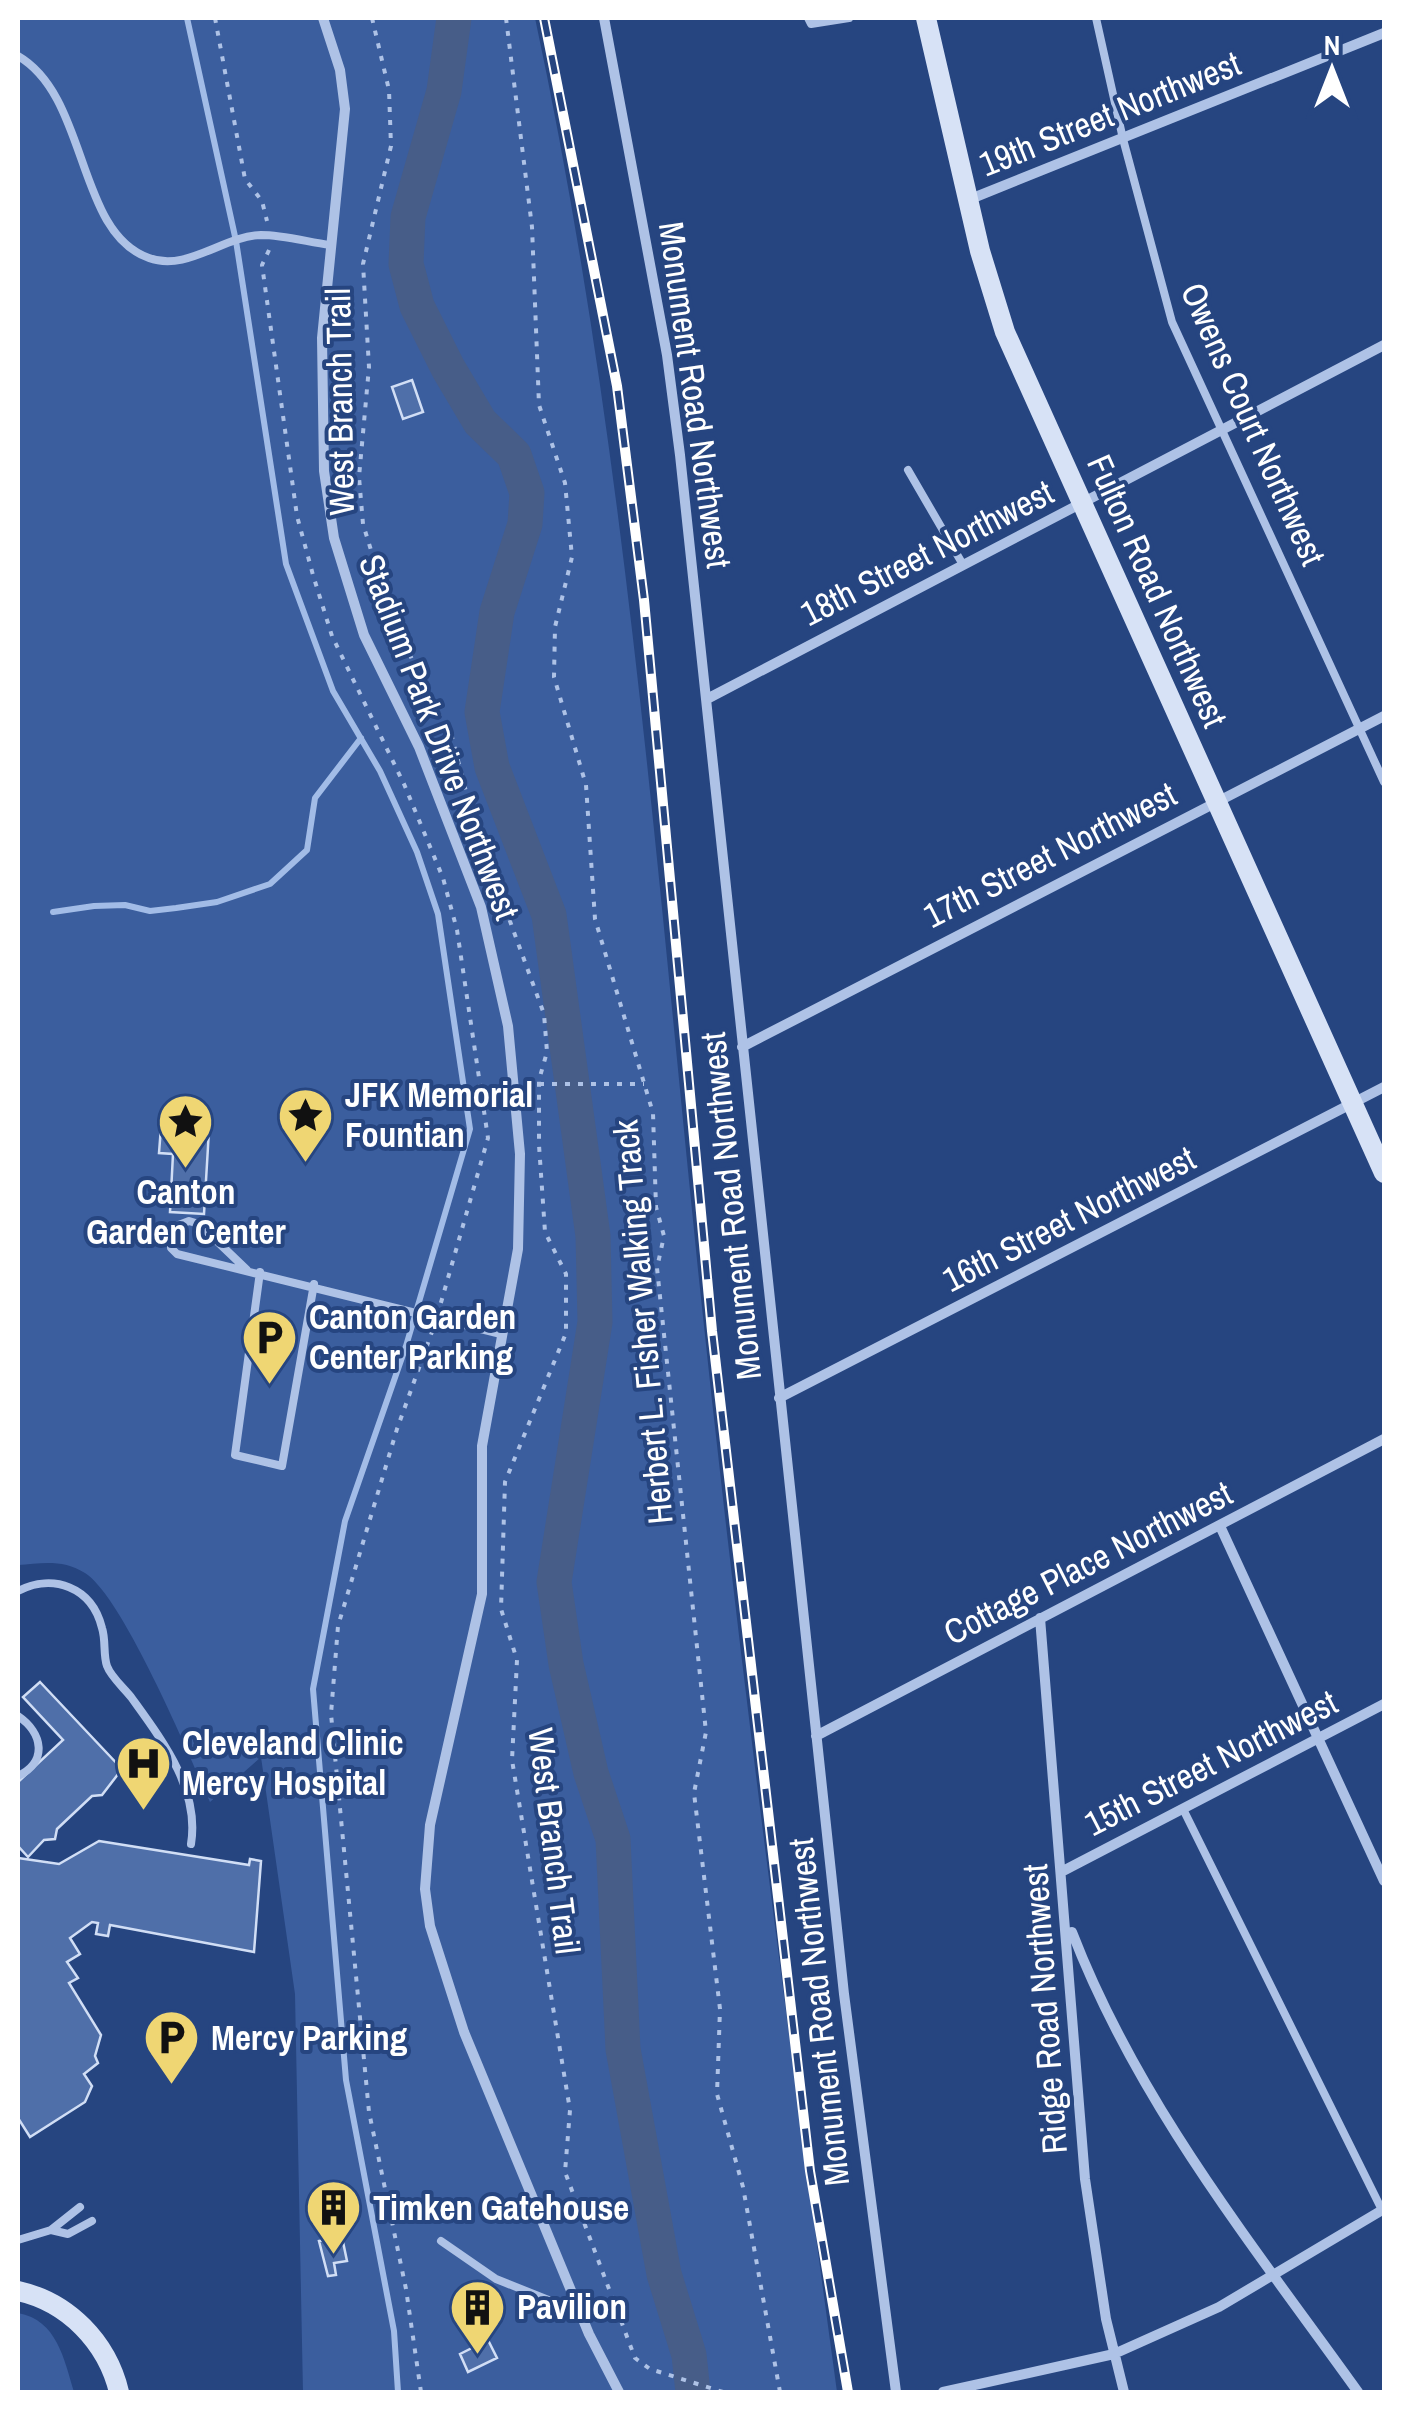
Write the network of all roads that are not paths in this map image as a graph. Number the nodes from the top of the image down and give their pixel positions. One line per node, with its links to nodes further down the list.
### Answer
1 (323, 18): 11 (street, Stadium Park Drive Northwest)
2 (604, 18): 17 (street, Monument Road Northwest)
3 (808, 18): 4 (lane)
4 (849, 18)
5 (926, 18): 10 (main road, Fulton Road Northwest)
6 (1096, 18): 9 (lane, Owens Court Northwest)
7 (1384, 33): 9 (street, 19th Street Northwest)
8 (18, 56): 11 (lane)
9 (1123, 140): 10 (street, 19th Street Northwest); 13 (lane, Owens Court Northwest)
10 (968, 200): 15 (main road, Fulton Road Northwest)
11 (330, 245): 29 (street, Stadium Park Drive Northwest)
12 (1384, 345): 13 (street, 18th Street Northwest)
13 (1224, 428): 15 (street, 18th Street Northwest); 19 (lane, Owens Court Northwest)
14 (908, 470): 16 (lane)
15 (1082, 503): 16 (street, 18th Street Northwest); 21 (main road, Fulton Road Northwest)
16 (962, 564): 17 (street, 18th Street Northwest)
17 (707, 699): 22 (street, Monument Road Northwest)
18 (1384, 716): 19 (street, 17th Street Northwest)
19 (1360, 729): 20 (lane, Owens Court Northwest); 21 (street, 17th Street Northwest)
20 (1384, 782)
21 (1216, 801): 22 (street, 17th Street Northwest); 24 (main road, Fulton Road Northwest)
22 (742, 1047): 30 (street, Monument Road Northwest)
23 (1384, 1087): 24 (street, 16th Street Northwest)
24 (1353, 1104): 25 (main road, Fulton Road Northwest); 30 (street, 16th Street Northwest)
25 (1384, 1172)
26 (248, 1270): 26 (lane); 27 (lane)
27 (260, 1272): 28 (lane); 28 (lane)
28 (314, 1284): 29 (lane)
29 (501, 1334): 53 (street, Stadium Park Drive Northwest)
30 (779, 1398): 37 (street, Monument Road Northwest)
31 (1384, 1439): 32 (street, Cottage Place Northwest)
32 (1220, 1526): 34 (street, Cottage Place Northwest); 38 (street)
33 (18, 1591): 41 (lane)
34 (1040, 1618): 37 (street, Cottage Place Northwest); 42 (street, Ridge Road Northwest)
35 (1384, 1704): 38 (street, 15th Street Northwest)
36 (18, 1716): 39 (lane)
37 (816, 1736): 57 (street, Monument Road Northwest)
38 (1316, 1739): 40 (street, 15th Street Northwest); 43 (street)
39 (18, 1776)
40 (1183, 1808): 42 (street, 15th Street Northwest); 46 (lane)
41 (191, 1844)
42 (1063, 1872): 44 (street, Ridge Road Northwest)
43 (1384, 1881)
44 (1068, 1921): 51 (street); 54 (street, Ridge Road Northwest)
45 (80, 2207): 48 (lane)
46 (1383, 2209): 51 (street)
47 (92, 2220): 48 (lane)
48 (51, 2230): 49 (lane)
49 (18, 2240)
50 (441, 2241): 53 (lane)
51 (1274, 2277): 54 (street); 60 (street)
52 (18, 2290): 55 (main road)
53 (581, 2314): 56 (street, Stadium Park Drive Northwest)
54 (1114, 2354): 58 (street); 59 (street, Ridge Road Northwest)
55 (119, 2392)
56 (618, 2392)
57 (896, 2392)
58 (944, 2392)
59 (1124, 2392)
60 (1358, 2392)

